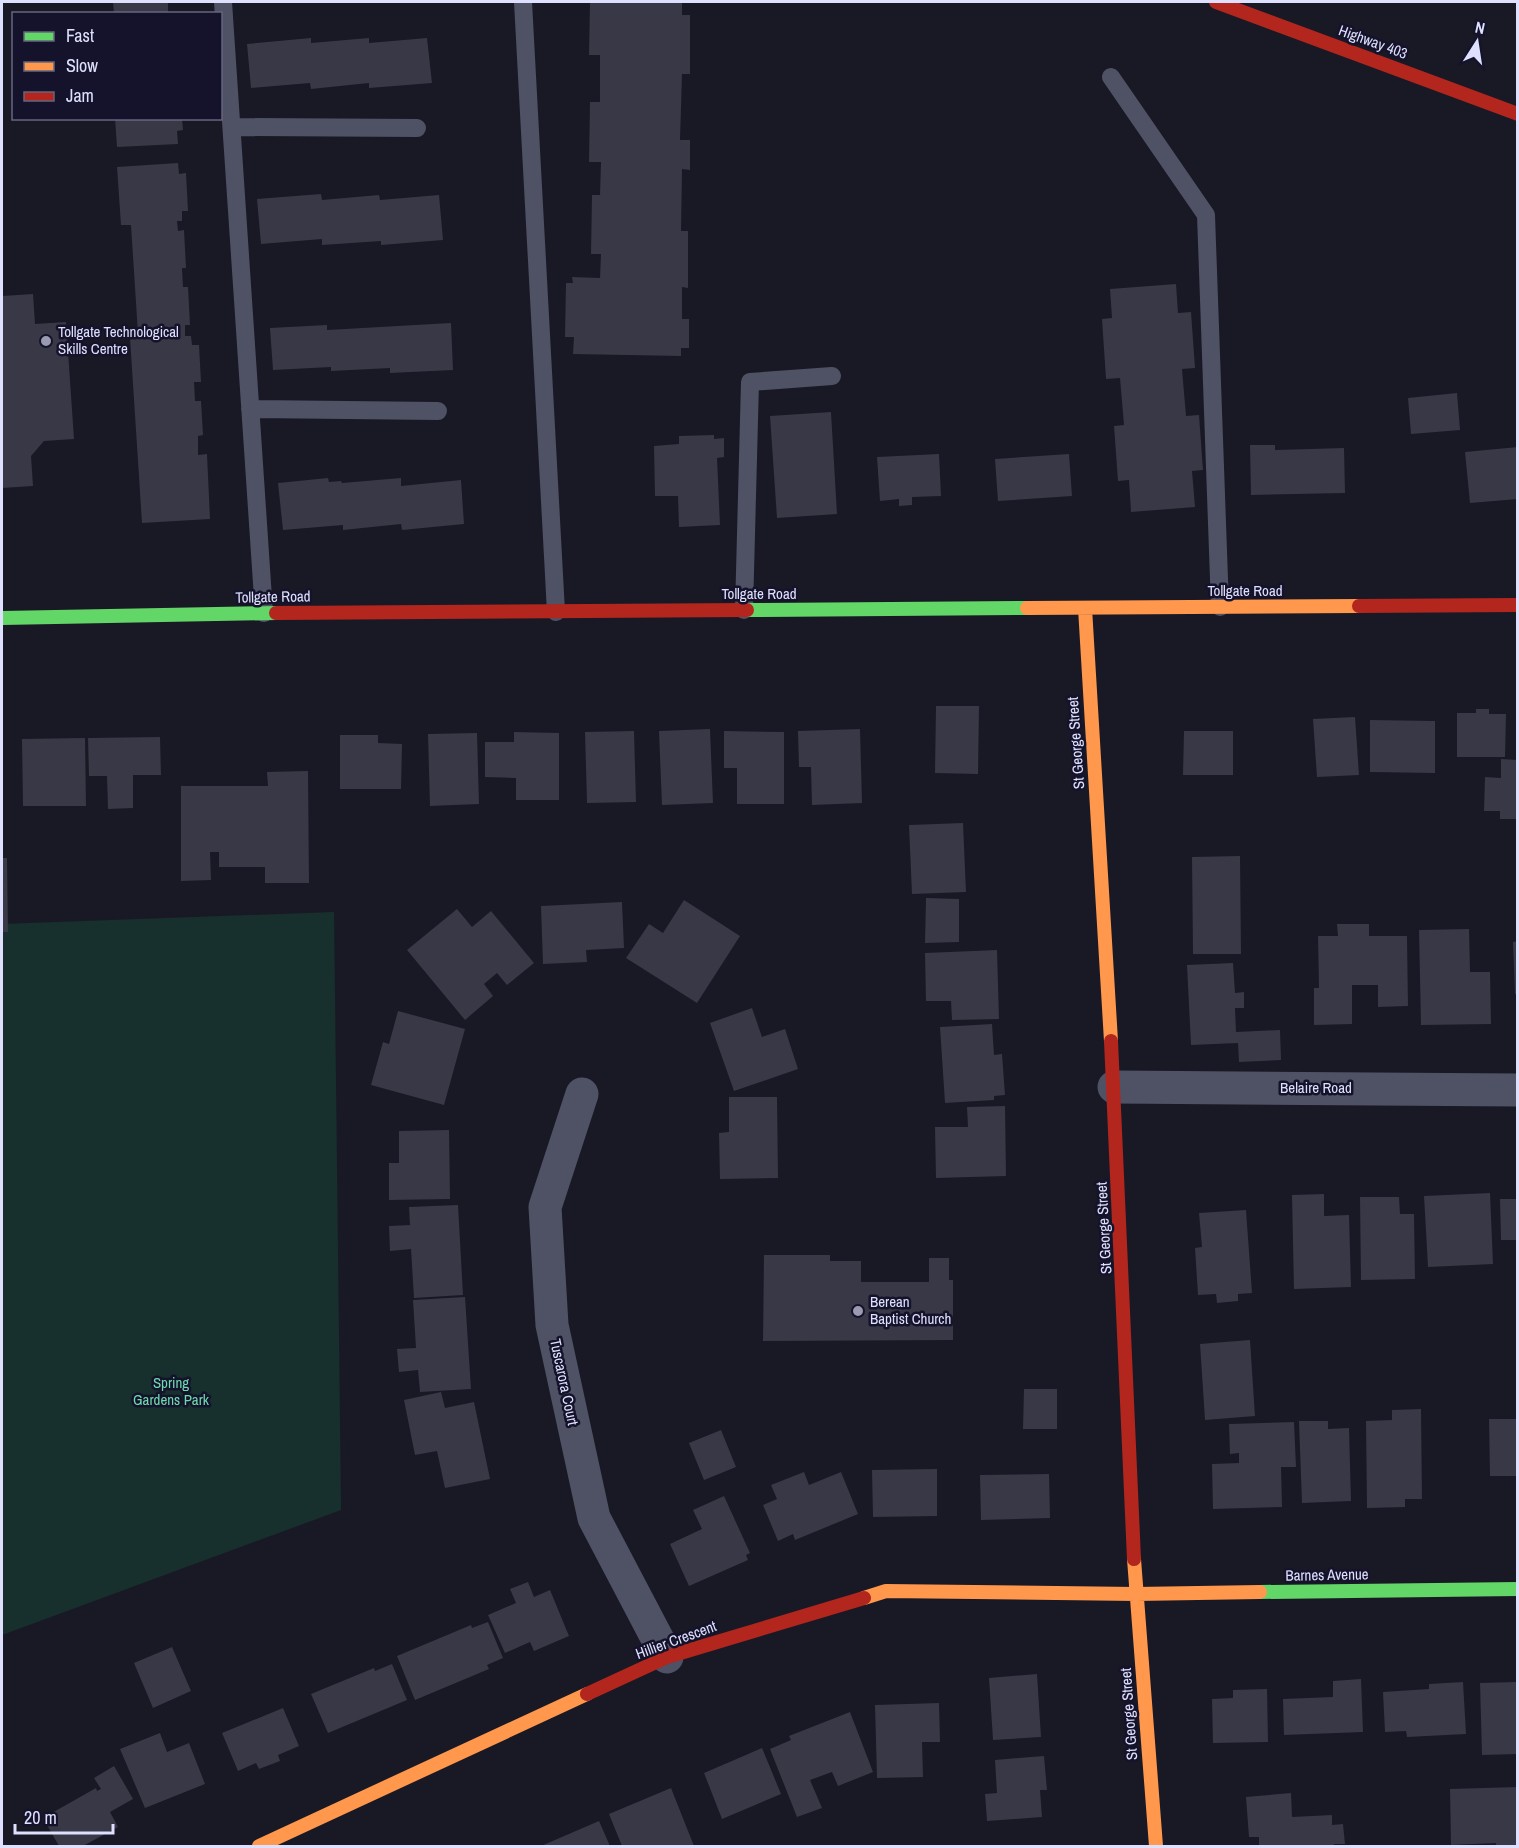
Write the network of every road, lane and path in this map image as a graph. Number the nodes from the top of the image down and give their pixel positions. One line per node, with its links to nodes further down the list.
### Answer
1 (223, 2): 6 (lane)
2 (523, 2): 15 (lane)
3 (1216, 2): 5 (main road, Highway 403)
4 (1112, 77): 13 (lane)
5 (1518, 114)
6 (231, 127): 7 (lane); 9 (lane)
7 (417, 128)
8 (832, 376): 14 (lane)
9 (250, 409): 10 (lane); 16 (lane)
10 (438, 411)
11 (1518, 606): 13 (main road, Tollgate Road)
12 (1085, 608): 13 (main road, Tollgate Road); 14 (main road, Tollgate Road); 18 (main road, St George Street)
13 (1220, 608)
14 (744, 610): 15 (main road, Tollgate Road)
15 (556, 612): 16 (main road, Tollgate Road)
16 (264, 613): 17 (main road, Tollgate Road)
17 (2, 618)
18 (1114, 1087): 19 (street, Belaire Road); 22 (main road, St George Street)
19 (1518, 1090)
20 (582, 1094): 23 (street, Tuscarora Court)
21 (1518, 1589): 22 (main road, Barnes Avenue)
22 (1136, 1594): 23 (main road, Hillier Crescent); 25 (main road, St George Street)
23 (667, 1657): 24 (main road, Hillier Crescent)
24 (262, 1846)
25 (1156, 1846)

